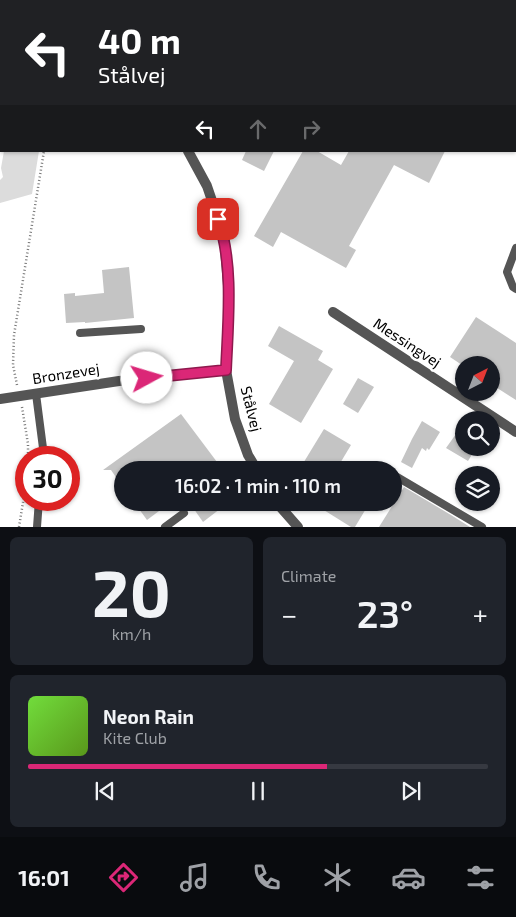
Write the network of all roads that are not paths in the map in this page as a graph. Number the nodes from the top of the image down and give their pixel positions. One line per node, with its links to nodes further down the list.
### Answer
1 (189, 152): 7 (street, Stålvej)
2 (516, 248): 3 (lane)
3 (516, 289)
4 (333, 312): 10 (street, Messingvej)
5 (141, 329): 6 (lane)
6 (80, 333)
7 (226, 370): 8 (street, Bronzevej); 12 (street, Stålvej)
8 (36, 394): 9 (street, Bronzevej); 11 (lane)
9 (0, 400)
10 (516, 432)
11 (43, 446)
12 (251, 461)
13 (402, 480): 20 (lane)
14 (38, 511): 17 (lane)
15 (282, 511): 19 (street)
16 (184, 513): 18 (lane)
17 (37, 527)
18 (165, 527)
19 (298, 527)
20 (482, 527)

